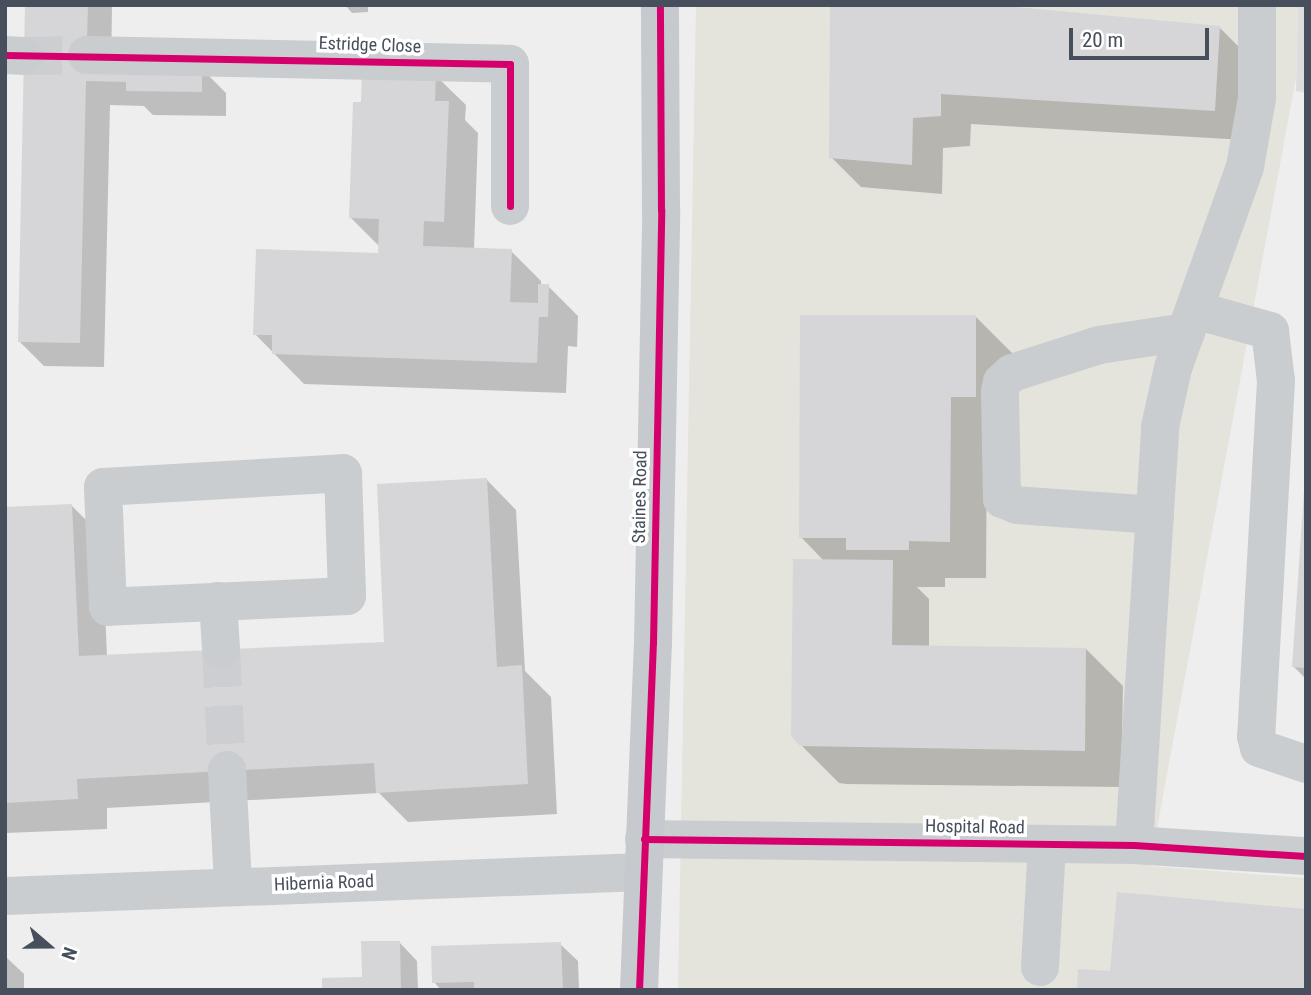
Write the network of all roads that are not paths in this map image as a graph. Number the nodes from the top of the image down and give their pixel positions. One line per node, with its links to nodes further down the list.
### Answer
1 (660, 5): 13 (main road, Staines Road)
2 (1257, 5): 5 (street)
3 (87, 55): 4 (street, Estridge Close)
4 (510, 206)
5 (1190, 321): 6 (street); 6 (street); 9 (street)
6 (1155, 515): 12 (street)
7 (218, 601): 7 (street); 8 (street)
8 (221, 649)
9 (1306, 764)
10 (227, 770): 15 (street)
11 (1047, 844): 12 (street, Hospital Road); 13 (street, Hospital Road); 17 (street)
12 (1134, 845): 14 (street, Hospital Road)
13 (643, 855): 15 (street, Hibernia Road); 18 (main road, Staines Road)
14 (1306, 856)
15 (233, 886): 16 (street, Hibernia Road)
16 (5, 896)
17 (1040, 967)
18 (639, 990)

